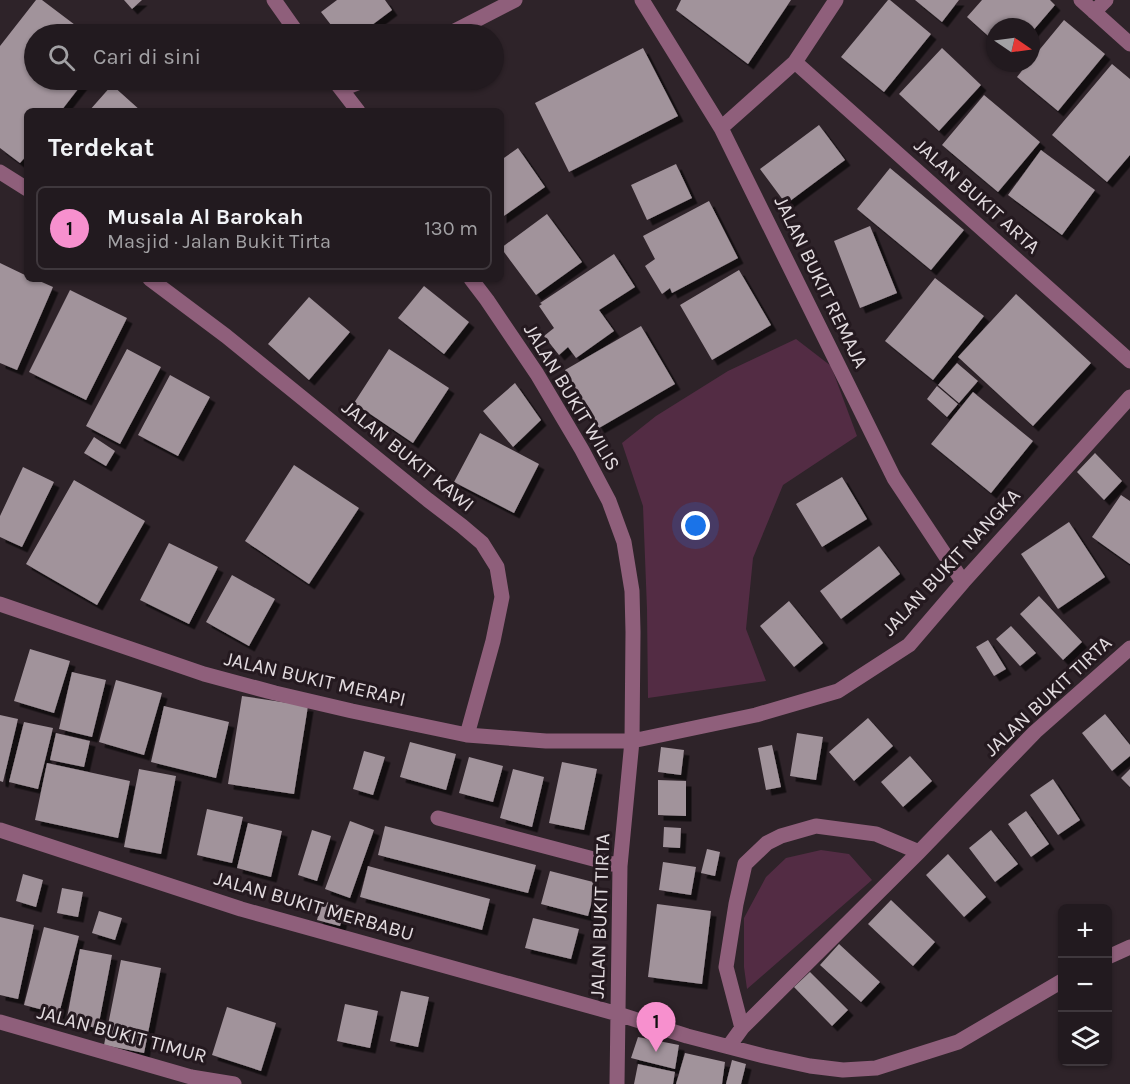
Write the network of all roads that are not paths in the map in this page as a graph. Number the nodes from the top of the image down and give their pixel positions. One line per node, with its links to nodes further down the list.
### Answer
1 (274, 0): 8 (street)
2 (515, 0): 9 (street)
3 (642, 0): 14 (street, JALAN BUKIT REMAJA)
4 (836, 0): 11 (street)
5 (1082, 0): 7 (street)
6 (1106, 0): 7 (street)
7 (1094, 12): 10 (street)
8 (291, 24)
9 (468, 24)
10 (1130, 44)
11 (795, 62): 14 (street); 19 (street, JALAN BUKIT ARTA)
12 (342, 90): 13 (street)
13 (356, 108)
14 (721, 128): 21 (street, JALAN BUKIT REMAJA)
15 (0, 172): 16 (street)
16 (24, 187)
17 (154, 282): 24 (street, JALAN BUKIT KAWI)
18 (473, 282): 25 (street, JALAN BUKIT WILIS)
19 (1130, 361)
20 (1130, 397): 21 (street, JALAN BUKIT NANGKA)
21 (963, 582): 25 (street, JALAN BUKIT NANGKA)
22 (0, 604): 24 (street, JALAN BUKIT MERAPI)
23 (1130, 648): 28 (street, JALAN BUKIT TIRTA)
24 (467, 735): 25 (street, JALAN BUKIT MERAPI)
25 (632, 741): 29 (street, JALAN BUKIT TIRTA)
26 (438, 819): 29 (street)
27 (0, 830): 33 (street, JALAN BUKIT MERBABU)
28 (919, 852): 35 (street, JALAN BUKIT TIRTA); 35 (street)
29 (620, 866): 33 (street, JALAN BUKIT TIRTA)
30 (1130, 947): 31 (street)
31 (1112, 955)
32 (1058, 983): 36 (street, JALAN BUKIT TIRTA)
33 (618, 1014): 36 (street, JALAN BUKIT TIRTA); 38 (street)
34 (0, 1022): 37 (street, JALAN BUKIT TIMUR)
35 (742, 1028): 36 (street, JALAN BUKIT TIRTA)
36 (729, 1046)
37 (234, 1084)
38 (616, 1084)

